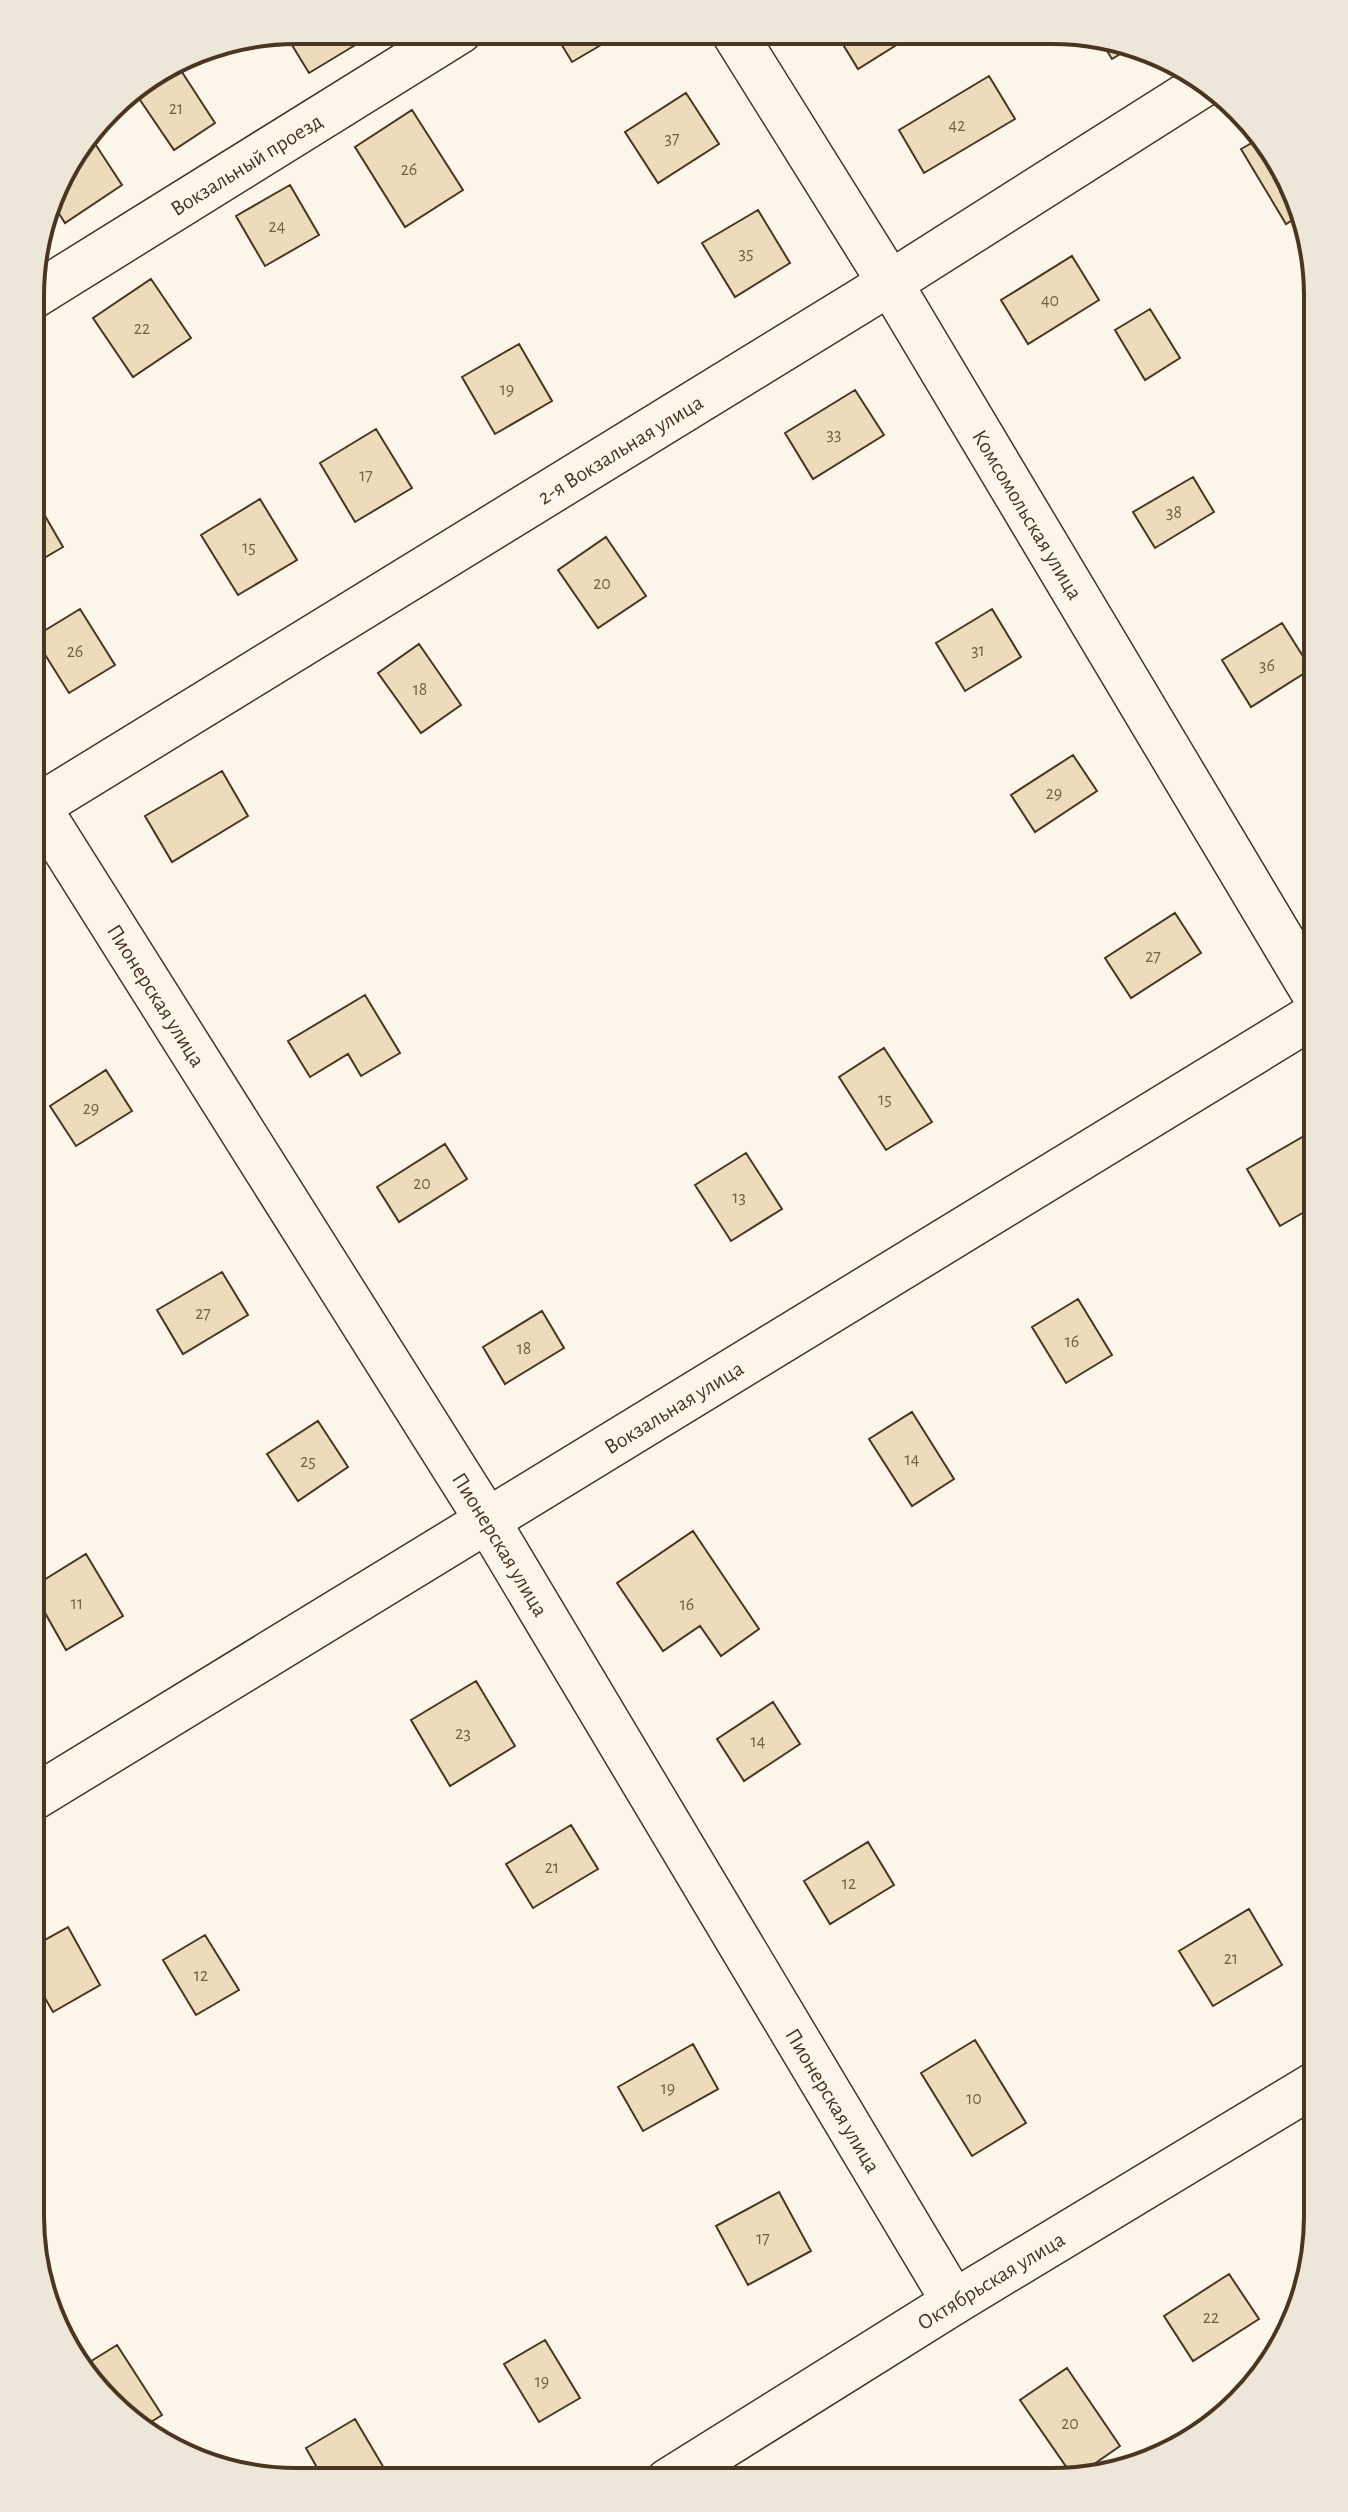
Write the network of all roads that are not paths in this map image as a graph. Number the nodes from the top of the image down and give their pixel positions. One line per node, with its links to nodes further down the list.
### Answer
1 (439, 44): 5 (street, Вокзальный проезд)
2 (741, 44): 4 (street, Комсомольская улица)
3 (1196, 89): 4 (street, 2-я Вокзальная улица)
4 (890, 283): 6 (street, 2-я Вокзальная улица); 8 (street, Комсомольская улица)
5 (44, 289)
6 (44, 797)
7 (44, 821): 10 (street, Пионерская улица)
8 (1304, 976)
9 (1304, 1022): 10 (street, Вокзальная улица)
10 (487, 1520): 11 (street, Вокзальная улица); 13 (street, Пионерская улица)
11 (44, 1791)
12 (1303, 2091): 13 (street, Октябрьская улица)
13 (954, 2302): 14 (street, Октябрьская улица)
14 (704, 2468)

